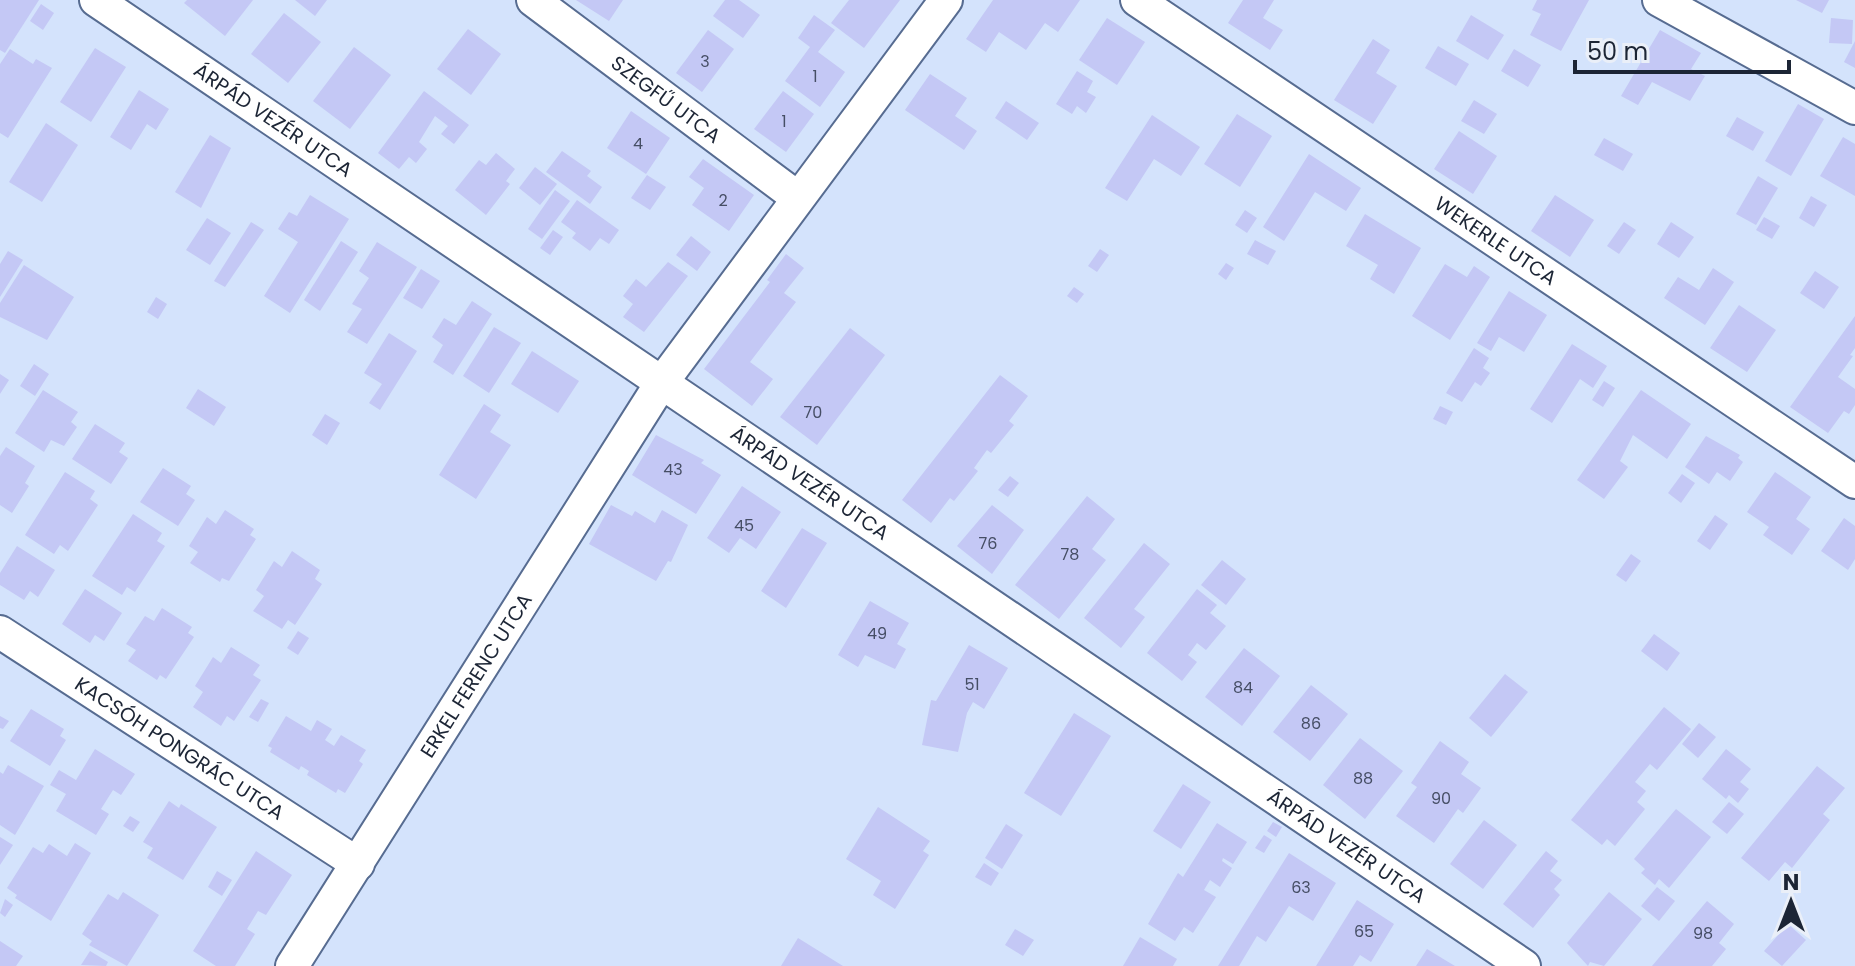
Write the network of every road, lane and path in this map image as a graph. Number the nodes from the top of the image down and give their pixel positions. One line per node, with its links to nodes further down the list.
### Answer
1 (96, 0): 8 (street, ÁRPÁD VEZÉR UTCA)
2 (533, 0): 7 (street, SZEGFŰ UTCA)
3 (946, 0): 7 (street)
4 (1137, 0): 9 (street, WEKERLE UTCA)
5 (1659, 0): 6 (street)
6 (1855, 108)
7 (798, 198): 8 (street)
8 (660, 385): 11 (street, ERKEL FERENC UTCA); 13 (street, ÁRPÁD VEZÉR UTCA)
9 (1855, 482)
10 (0, 632): 11 (street, KACSÓH PONGRÁC UTCA)
11 (358, 864): 12 (street, ERKEL FERENC UTCA)
12 (292, 966)
13 (1524, 966)

